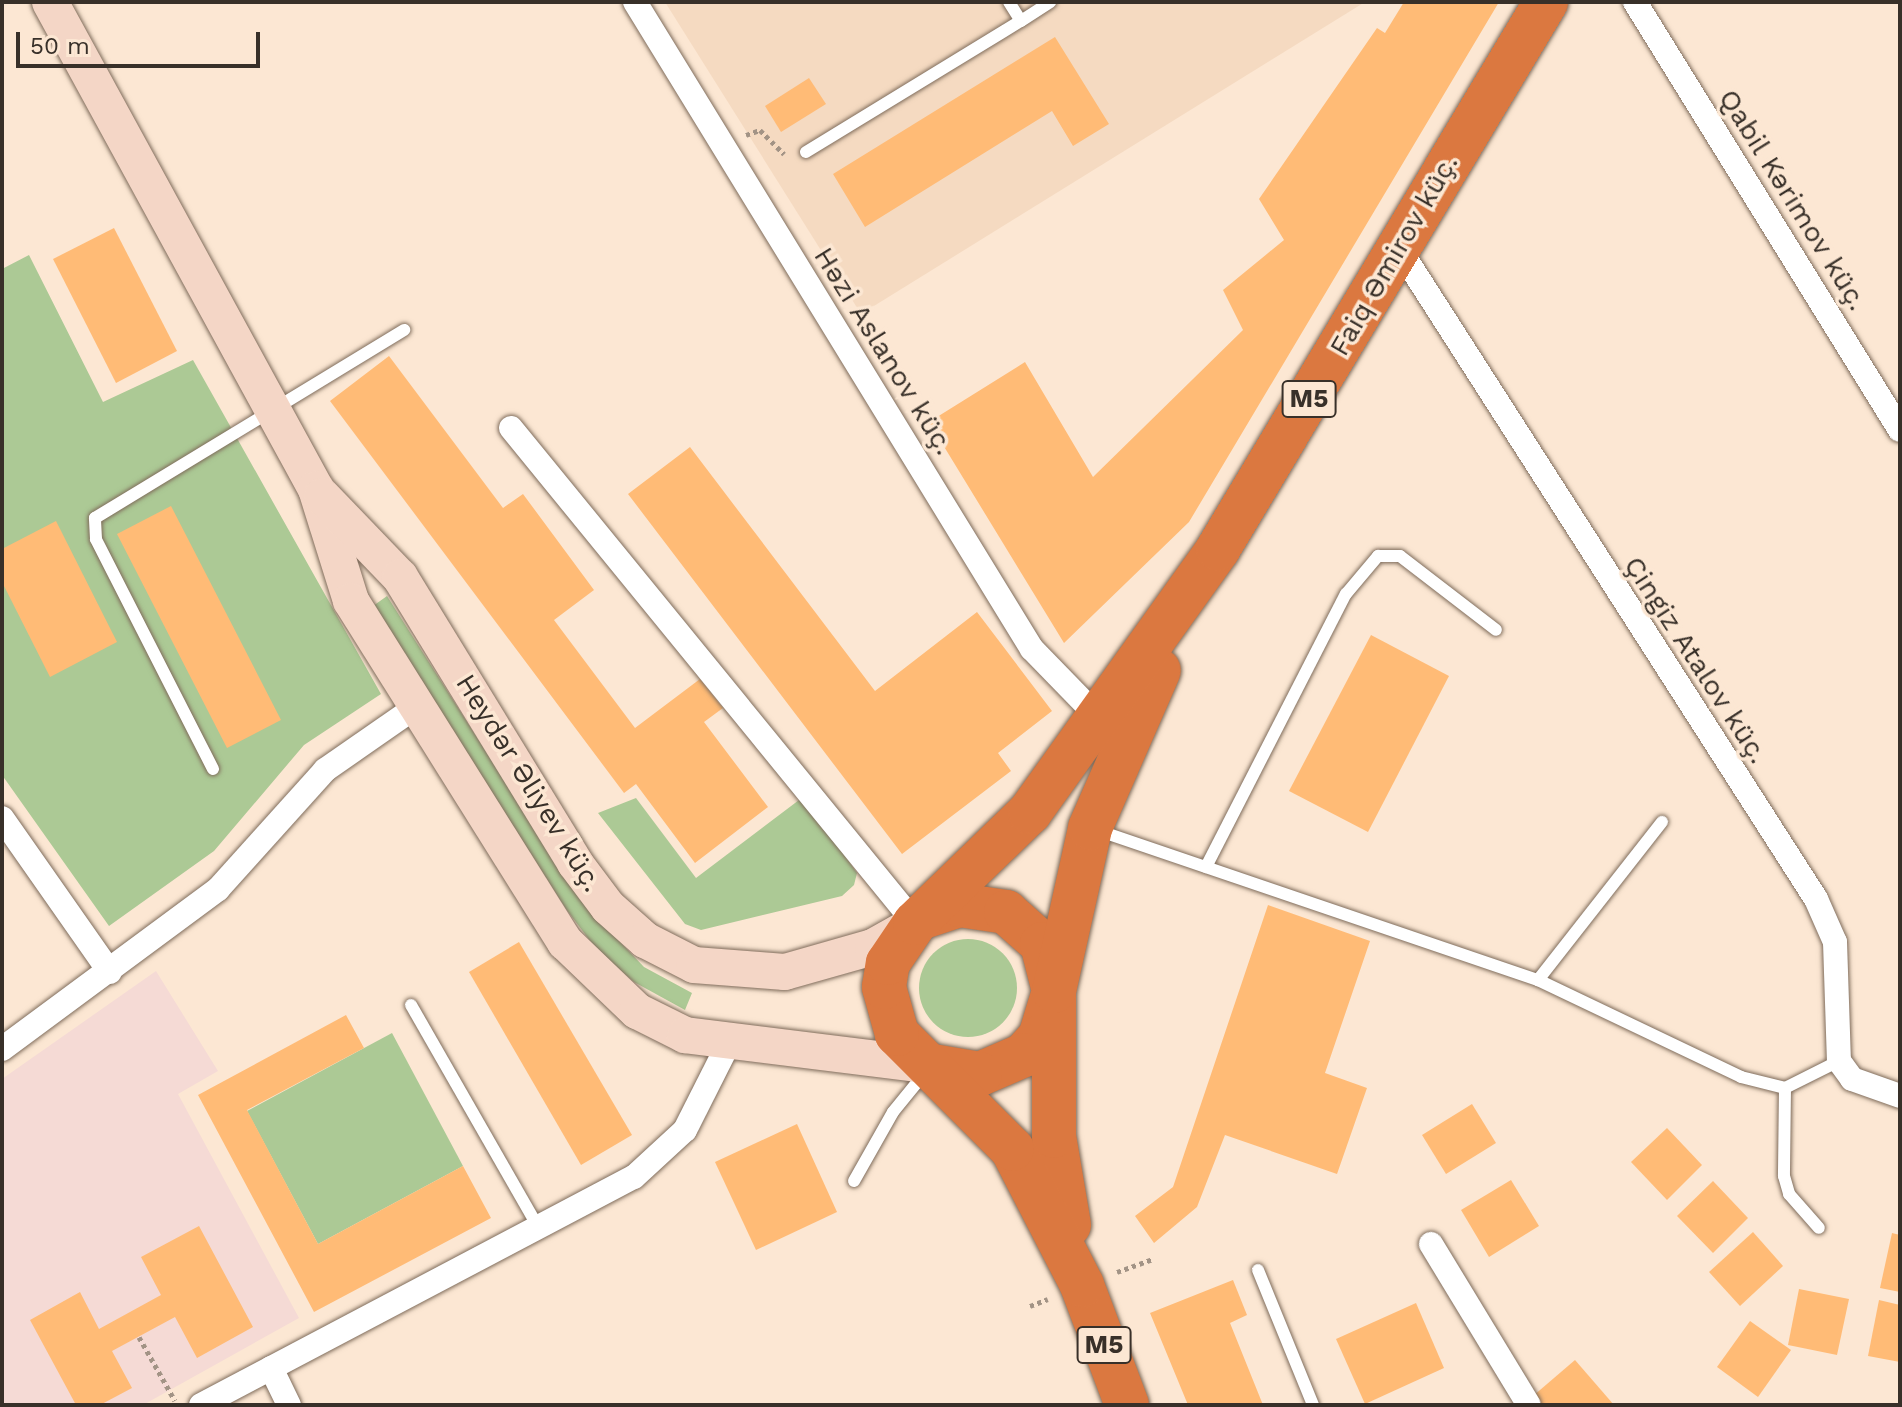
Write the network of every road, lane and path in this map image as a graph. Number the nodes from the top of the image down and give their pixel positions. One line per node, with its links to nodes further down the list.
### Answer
1 (50, 2): 12 (main road)
2 (635, 2): 8 (street, Həzi Aslanov küç.)
3 (1009, 2): 7 (lane)
4 (1050, 2): 7 (lane)
5 (1546, 2): 10 (highway, Faiq Əmirov küç. / M5)
6 (1635, 2): 14 (street, Qabil Kərimov küç.)
7 (1021, 21): 9 (lane)
8 (725, 149): 9 (path); 19 (street, Həzi Aslanov küç.)
9 (806, 152)
10 (1400, 250): 16 (highway, Faiq Əmirov küç. / M5); 32 (street, Çingiz Atalov küç.)
11 (404, 330): 12 (lane)
12 (270, 410): 15 (main road); 20 (lane)
13 (511, 428): 25 (street)
14 (1900, 430)
15 (316, 489): 18 (main road); 25 (main road, Heydər Əliyev küç.)
16 (1218, 549): 19 (highway); 23 (highway)
17 (1496, 630): 24 (lane)
18 (417, 706): 26 (street); 30 (main road)
19 (1099, 718): 25 (highway)
20 (213, 769)
21 (2, 818): 26 (street)
22 (1662, 822): 27 (lane)
23 (1090, 828): 24 (lane); 28 (highway)
24 (1206, 867): 27 (lane)
25 (915, 923): 28 (highway); 33 (highway)
26 (110, 972): 31 (street)
27 (1538, 980): 34 (lane)
28 (1054, 991): 33 (highway); 41 (highway)
29 (411, 1005): 38 (lane)
30 (728, 1045): 33 (main road); 38 (street)
31 (2, 1049)
32 (1839, 1061): 34 (lane); 35 (street)
33 (933, 1066): 36 (lane); 41 (highway)
34 (1785, 1088): 37 (lane)
35 (1900, 1096)
36 (854, 1181)
37 (1819, 1228)
38 (540, 1230): 43 (street)
39 (1431, 1244): 49 (street)
40 (1258, 1270): 48 (lane)
41 (1082, 1285): 47 (highway, M5)
42 (139, 1337): 44 (path)
43 (271, 1368): 45 (street); 46 (street)
44 (178, 1405)
45 (201, 1405)
46 (289, 1405)
47 (1127, 1405)
48 (1313, 1405)
49 (1529, 1405)

